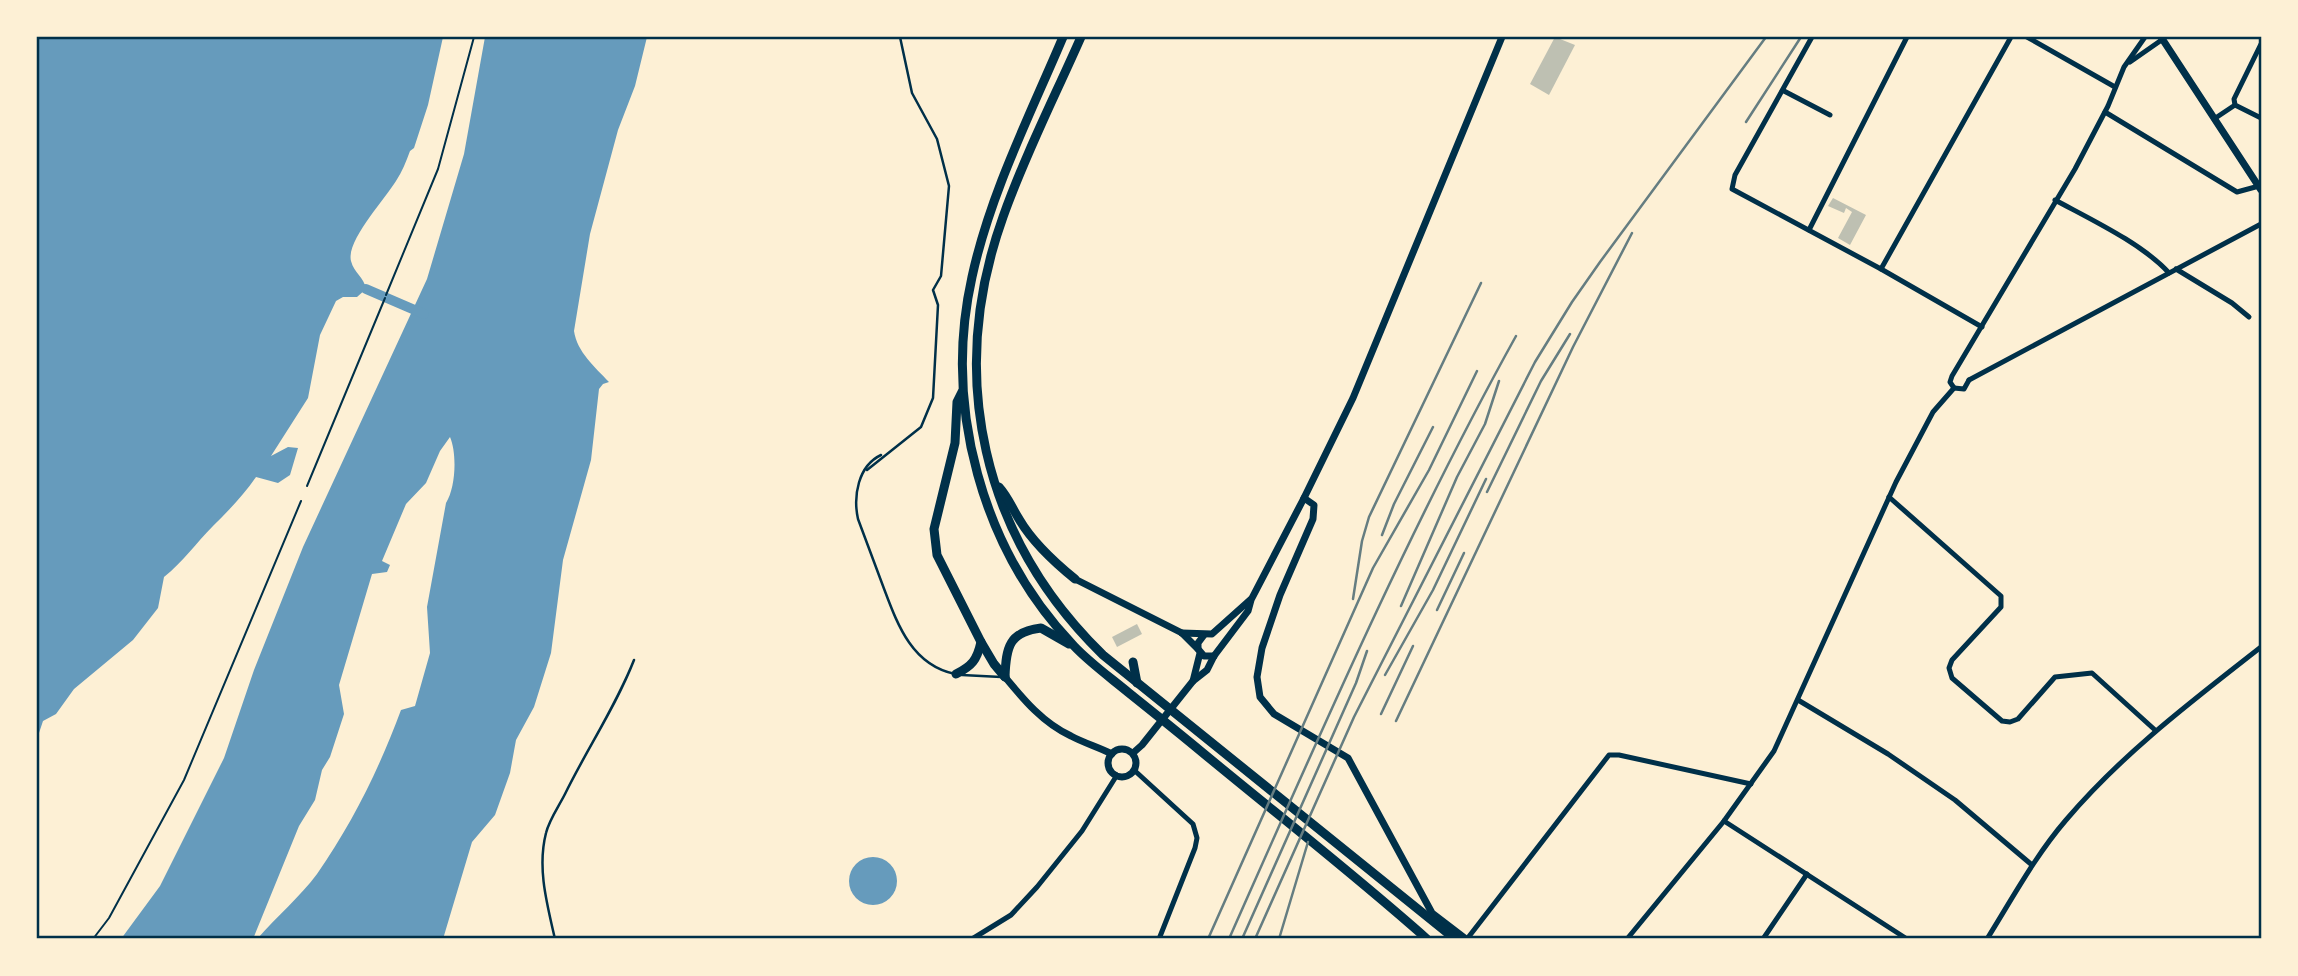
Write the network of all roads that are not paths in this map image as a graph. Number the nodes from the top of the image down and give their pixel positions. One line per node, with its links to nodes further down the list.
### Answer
1 (900, 37): 48 (lane)
2 (1063, 37): 32 (highway)
3 (1082, 37): 33 (highway)
4 (1502, 37): 35 (street)
5 (1812, 37): 14 (street)
6 (1908, 37): 23 (street)
7 (2011, 37): 24 (street)
8 (2026, 37): 13 (street)
9 (2145, 37): 12 (street)
10 (2162, 38): 12 (street); 19 (street)
11 (2261, 44): 15 (street)
12 (2127, 63): 13 (street)
13 (2115, 87): 16 (street)
14 (1784, 91): 17 (street); 23 (street)
15 (2235, 105): 18 (street); 19 (street)
16 (2105, 112): 20 (street); 21 (street)
17 (1830, 115)
18 (2261, 118)
19 (2214, 119): 20 (street)
20 (2260, 188)
21 (2055, 200): 26 (street); 28 (street)
22 (2261, 223): 25 (street)
23 (1809, 230): 24 (street)
24 (1881, 269): 28 (street)
25 (2176, 269): 26 (street); 27 (street)
26 (2169, 273): 30 (street)
27 (2249, 317)
28 (1982, 327): 29 (street)
29 (1955, 373): 30 (street); 31 (street)
30 (1969, 380): 31 (street)
31 (1954, 388): 34 (street)
32 (962, 390): 40 (highway); 41 (highway)
33 (995, 483): 36 (highway); 51 (highway)
34 (1889, 497): 52 (street); 53 (street)
35 (1304, 498): 37 (street); 69 (street)
36 (1075, 579): 38 (street)
37 (1251, 600): 39 (street); 42 (street)
38 (1182, 633): 39 (street); 44 (street)
39 (1208, 635): 42 (street); 44 (street)
40 (981, 642): 48 (highway); 49 (highway)
41 (1074, 647): 49 (highway); 67 (highway)
42 (1221, 647): 45 (street)
43 (2261, 647): 53 (street)
44 (1199, 651): 45 (street); 50 (street)
45 (1214, 656): 50 (street)
46 (634, 660): 64 (lane)
47 (1133, 662): 51 (highway)
48 (956, 674): 49 (lane)
49 (1005, 677): 55 (street)
50 (1193, 681): 54 (street)
51 (1137, 683): 68 (highway)
52 (1798, 700): 58 (street); 60 (street)
53 (2155, 730): 60 (street)
54 (1133, 753): 55 (street); 56 (street)
55 (1112, 754): 57 (street)
56 (1134, 770): 57 (street); 66 (street)
57 (1117, 775): 65 (street)
58 (1751, 784): 59 (street); 69 (street)
59 (1724, 821): 61 (street); 62 (street)
60 (2032, 865): 63 (street)
61 (1807, 874): 70 (street); 71 (street)
62 (1630, 938)
63 (1990, 938)
64 (555, 939)
65 (972, 939)
66 (1158, 939)
67 (1427, 939)
68 (1455, 939)
69 (1466, 939)
70 (1763, 939)
71 (1907, 939)

